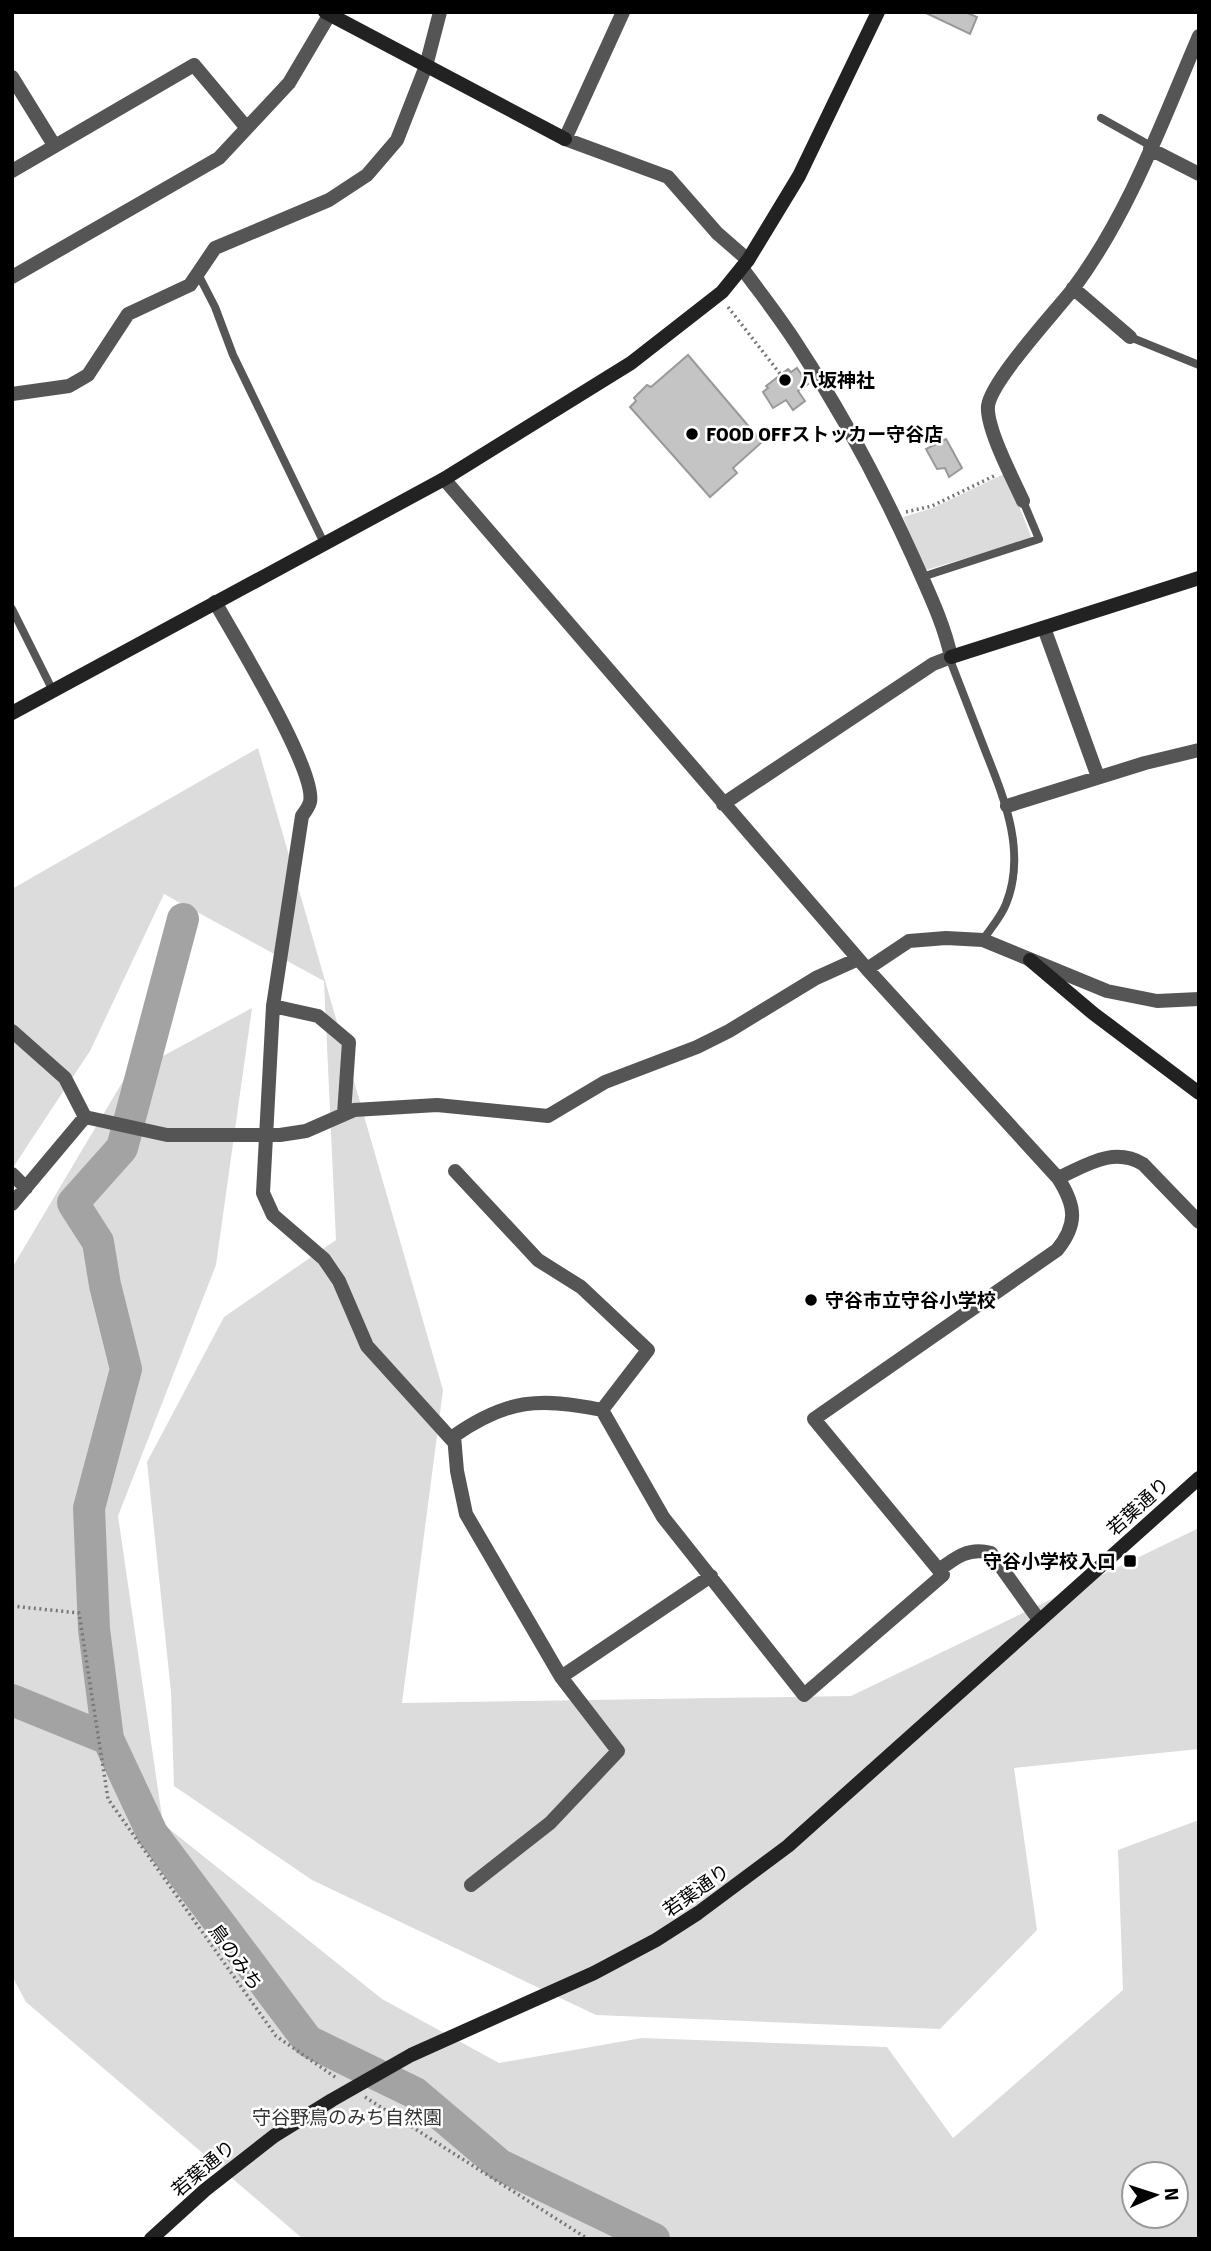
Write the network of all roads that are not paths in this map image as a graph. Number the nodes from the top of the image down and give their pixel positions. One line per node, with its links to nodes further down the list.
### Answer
1 (440, 12): 6 (street)
2 (623, 12): 10 (street)
3 (878, 12): 15 (street)
4 (328, 13): 6 (street); 9 (street)
5 (1199, 36): 12 (street)
6 (426, 65): 10 (street); 16 (street)
7 (12, 77): 11 (street)
8 (1101, 118): 12 (lane)
9 (246, 127): 11 (street); 17 (street)
10 (565, 139): 15 (street)
11 (54, 145): 13 (street)
12 (1151, 148): 14 (street); 18 (street)
13 (12, 171)
14 (1199, 174)
15 (745, 264): 22 (street); 25 (street)
16 (198, 274): 21 (street); 24 (lane)
17 (12, 277)
18 (1073, 288): 19 (street); 23 (street)
19 (1130, 337): 20 (lane)
20 (1199, 365)
21 (12, 394)
22 (444, 479): 24 (street); 35 (street)
23 (1023, 501): 25 (lane)
24 (324, 542): 27 (street)
25 (922, 577): 30 (street)
26 (1199, 578): 29 (street)
27 (215, 602): 31 (street); 41 (street)
28 (12, 609): 31 (lane)
29 (1044, 628): 30 (street); 34 (street)
30 (951, 657): 35 (street); 36 (lane)
31 (53, 691): 32 (street)
32 (12, 713)
33 (1199, 750): 34 (street)
34 (1098, 777): 36 (street)
35 (723, 804): 39 (street)
36 (1007, 806): 37 (lane)
37 (983, 940): 38 (street); 39 (street)
38 (1030, 960): 40 (street); 43 (street)
39 (863, 964): 44 (street); 49 (street)
40 (1199, 999)
41 (273, 1006): 44 (street); 46 (street)
42 (12, 1031): 45 (street)
43 (1199, 1093)
44 (344, 1114): 46 (street)
45 (85, 1117): 46 (street); 50 (street)
46 (267, 1133): 54 (street)
47 (455, 1171): 53 (street)
48 (12, 1174): 50 (street)
49 (1058, 1178): 52 (street); 56 (street)
50 (26, 1188): 51 (street)
51 (12, 1204)
52 (1199, 1222)
53 (602, 1409): 54 (street); 57 (street)
54 (453, 1441): 59 (street)
55 (1199, 1478): 58 (street, 若葉通り)
56 (939, 1570): 57 (street); 58 (street)
57 (711, 1576): 59 (street)
58 (1039, 1620): 61 (street, 若葉通り)
59 (561, 1676): 60 (street)
60 (471, 1885)
61 (151, 2239)

